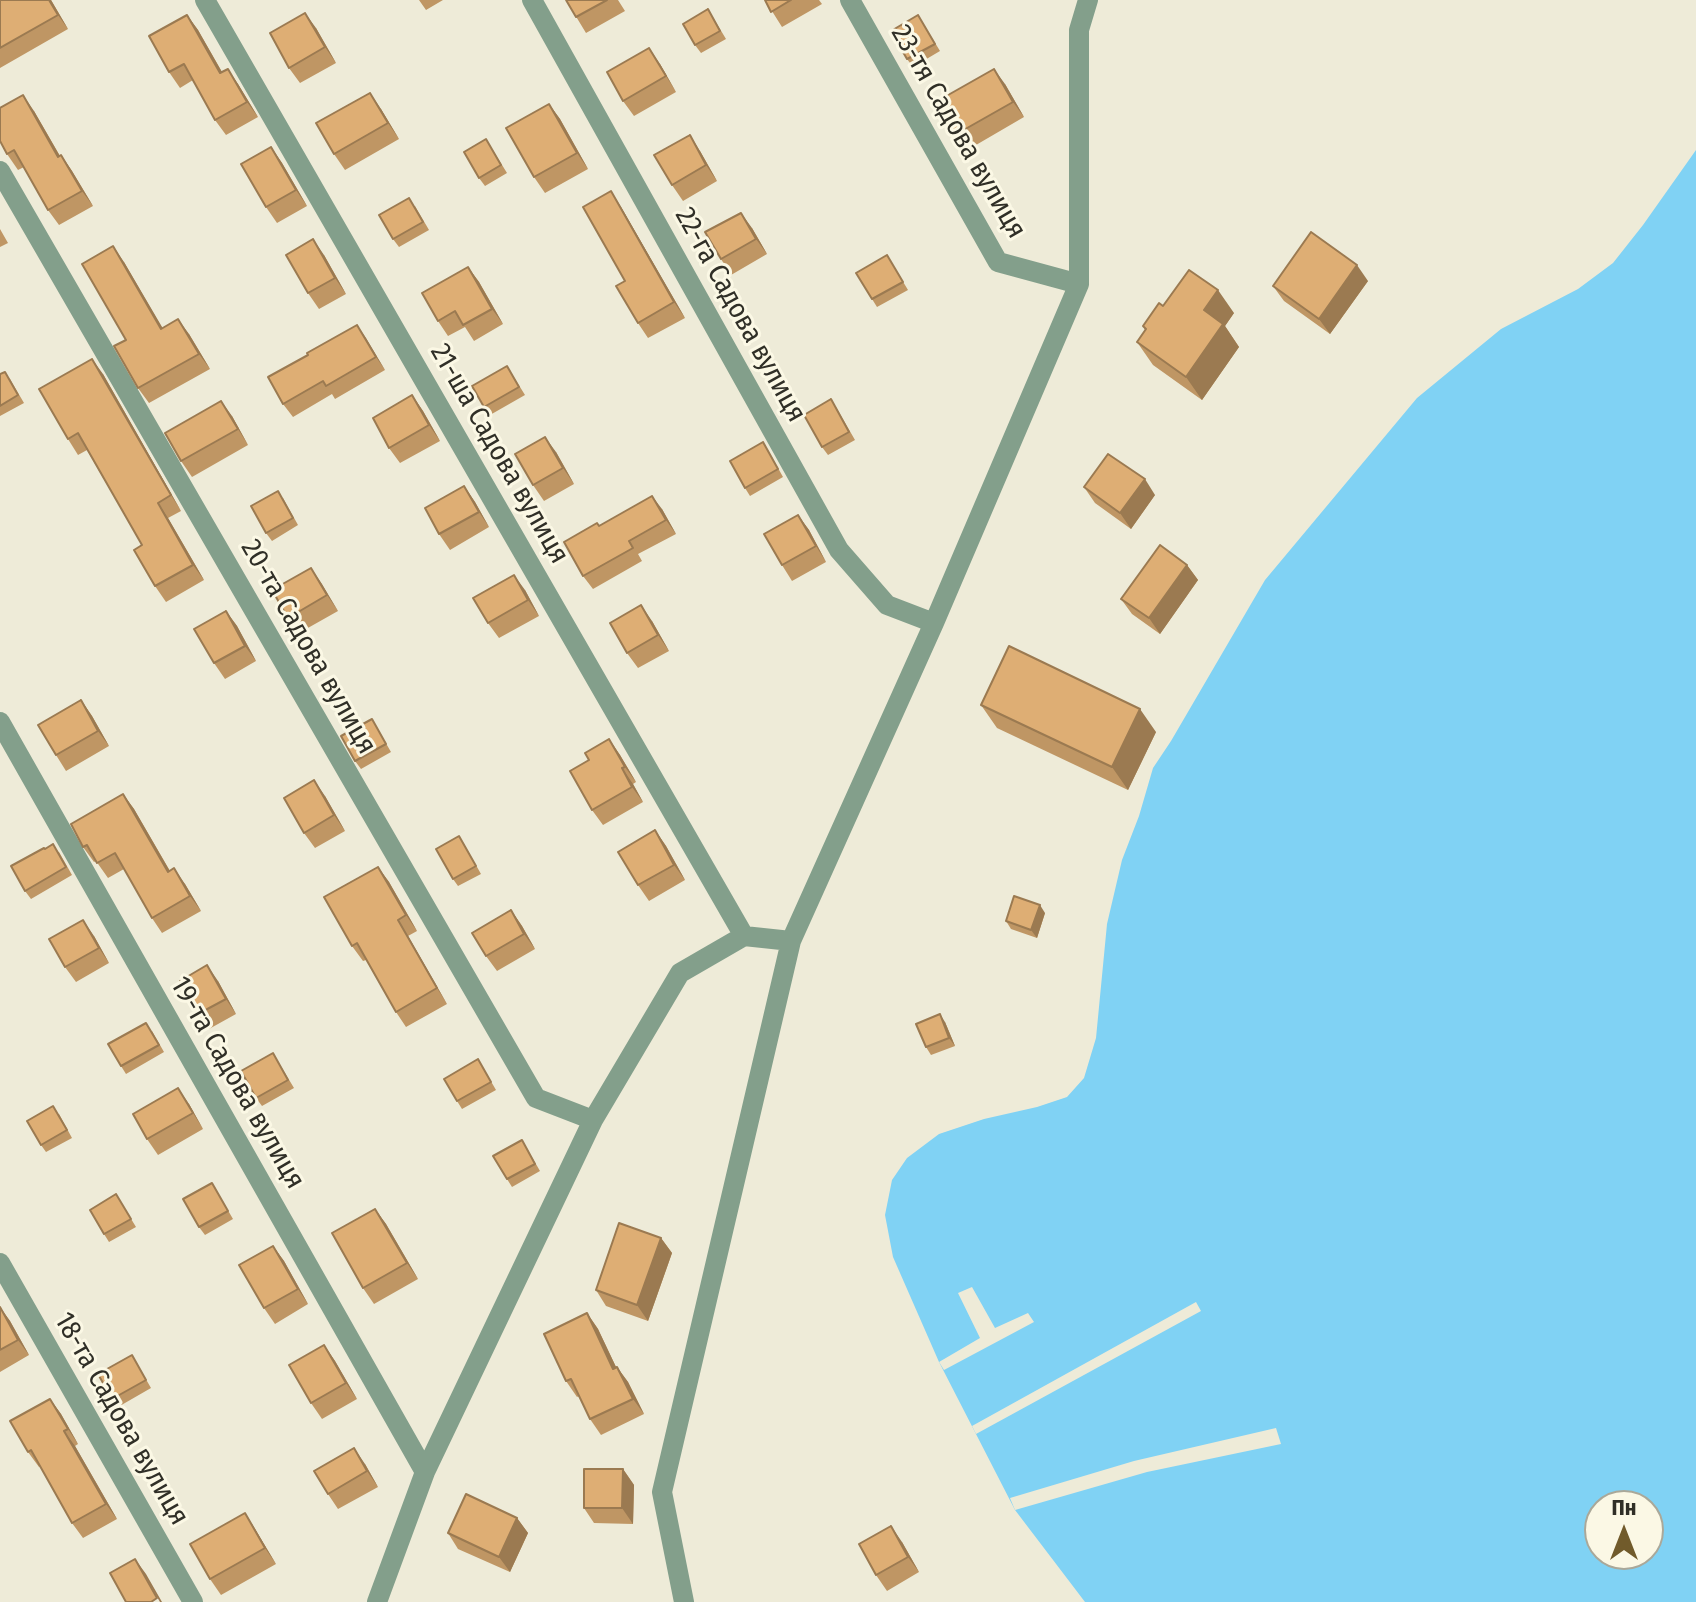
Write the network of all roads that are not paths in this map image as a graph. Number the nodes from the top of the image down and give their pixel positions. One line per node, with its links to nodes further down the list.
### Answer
1 (205, 0): 9 (street, 21-ша Садова вулиця)
2 (532, 0): 7 (street, 22-га Садова вулиця)
3 (850, 0): 6 (street, 23-тя Садова вулиця)
4 (1088, 0): 6 (street)
5 (0, 171): 11 (street, 20-та Садова вулиця)
6 (1079, 284): 7 (street)
7 (934, 623): 10 (street)
8 (0, 722): 13 (street, 19-та Садова вулиця)
9 (744, 936): 10 (street); 11 (street)
10 (791, 941): 16 (street)
11 (593, 1120): 13 (street)
12 (0, 1263): 14 (street, 18-та Садова вулиця)
13 (425, 1472): 15 (street)
14 (193, 1602)
15 (377, 1602)
16 (684, 1602)

